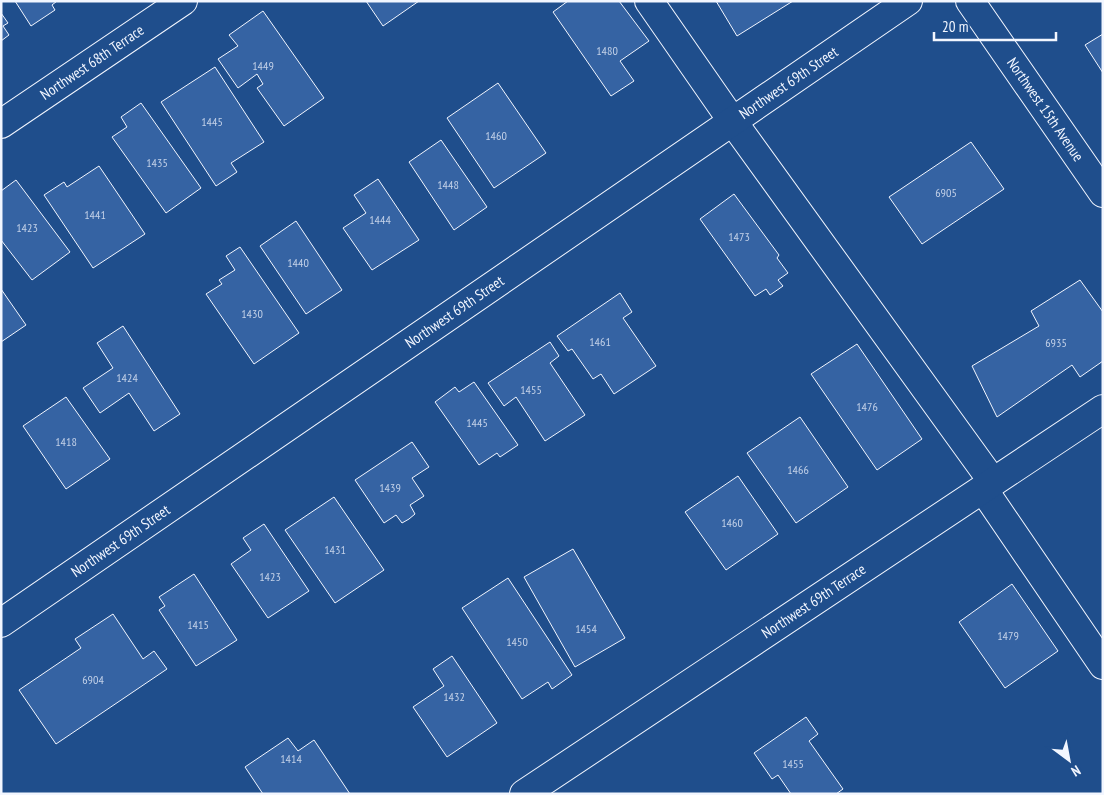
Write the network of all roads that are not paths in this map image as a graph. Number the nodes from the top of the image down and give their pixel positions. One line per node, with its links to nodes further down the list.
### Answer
1 (183, 1): 6 (street, Northwest 68th Terrace)
2 (649, 1): 5 (street)
3 (908, 1): 5 (street, Northwest 69th Street)
4 (970, 1): 7 (street, Northwest 15th Avenue)
5 (733, 122): 9 (street); 10 (street, Northwest 69th Street)
6 (1, 124)
7 (1103, 193)
8 (1103, 408): 9 (street, Northwest 69th Terrace)
9 (988, 485): 11 (street); 12 (street, Northwest 69th Terrace)
10 (1, 623)
11 (1103, 665)
12 (524, 794)

